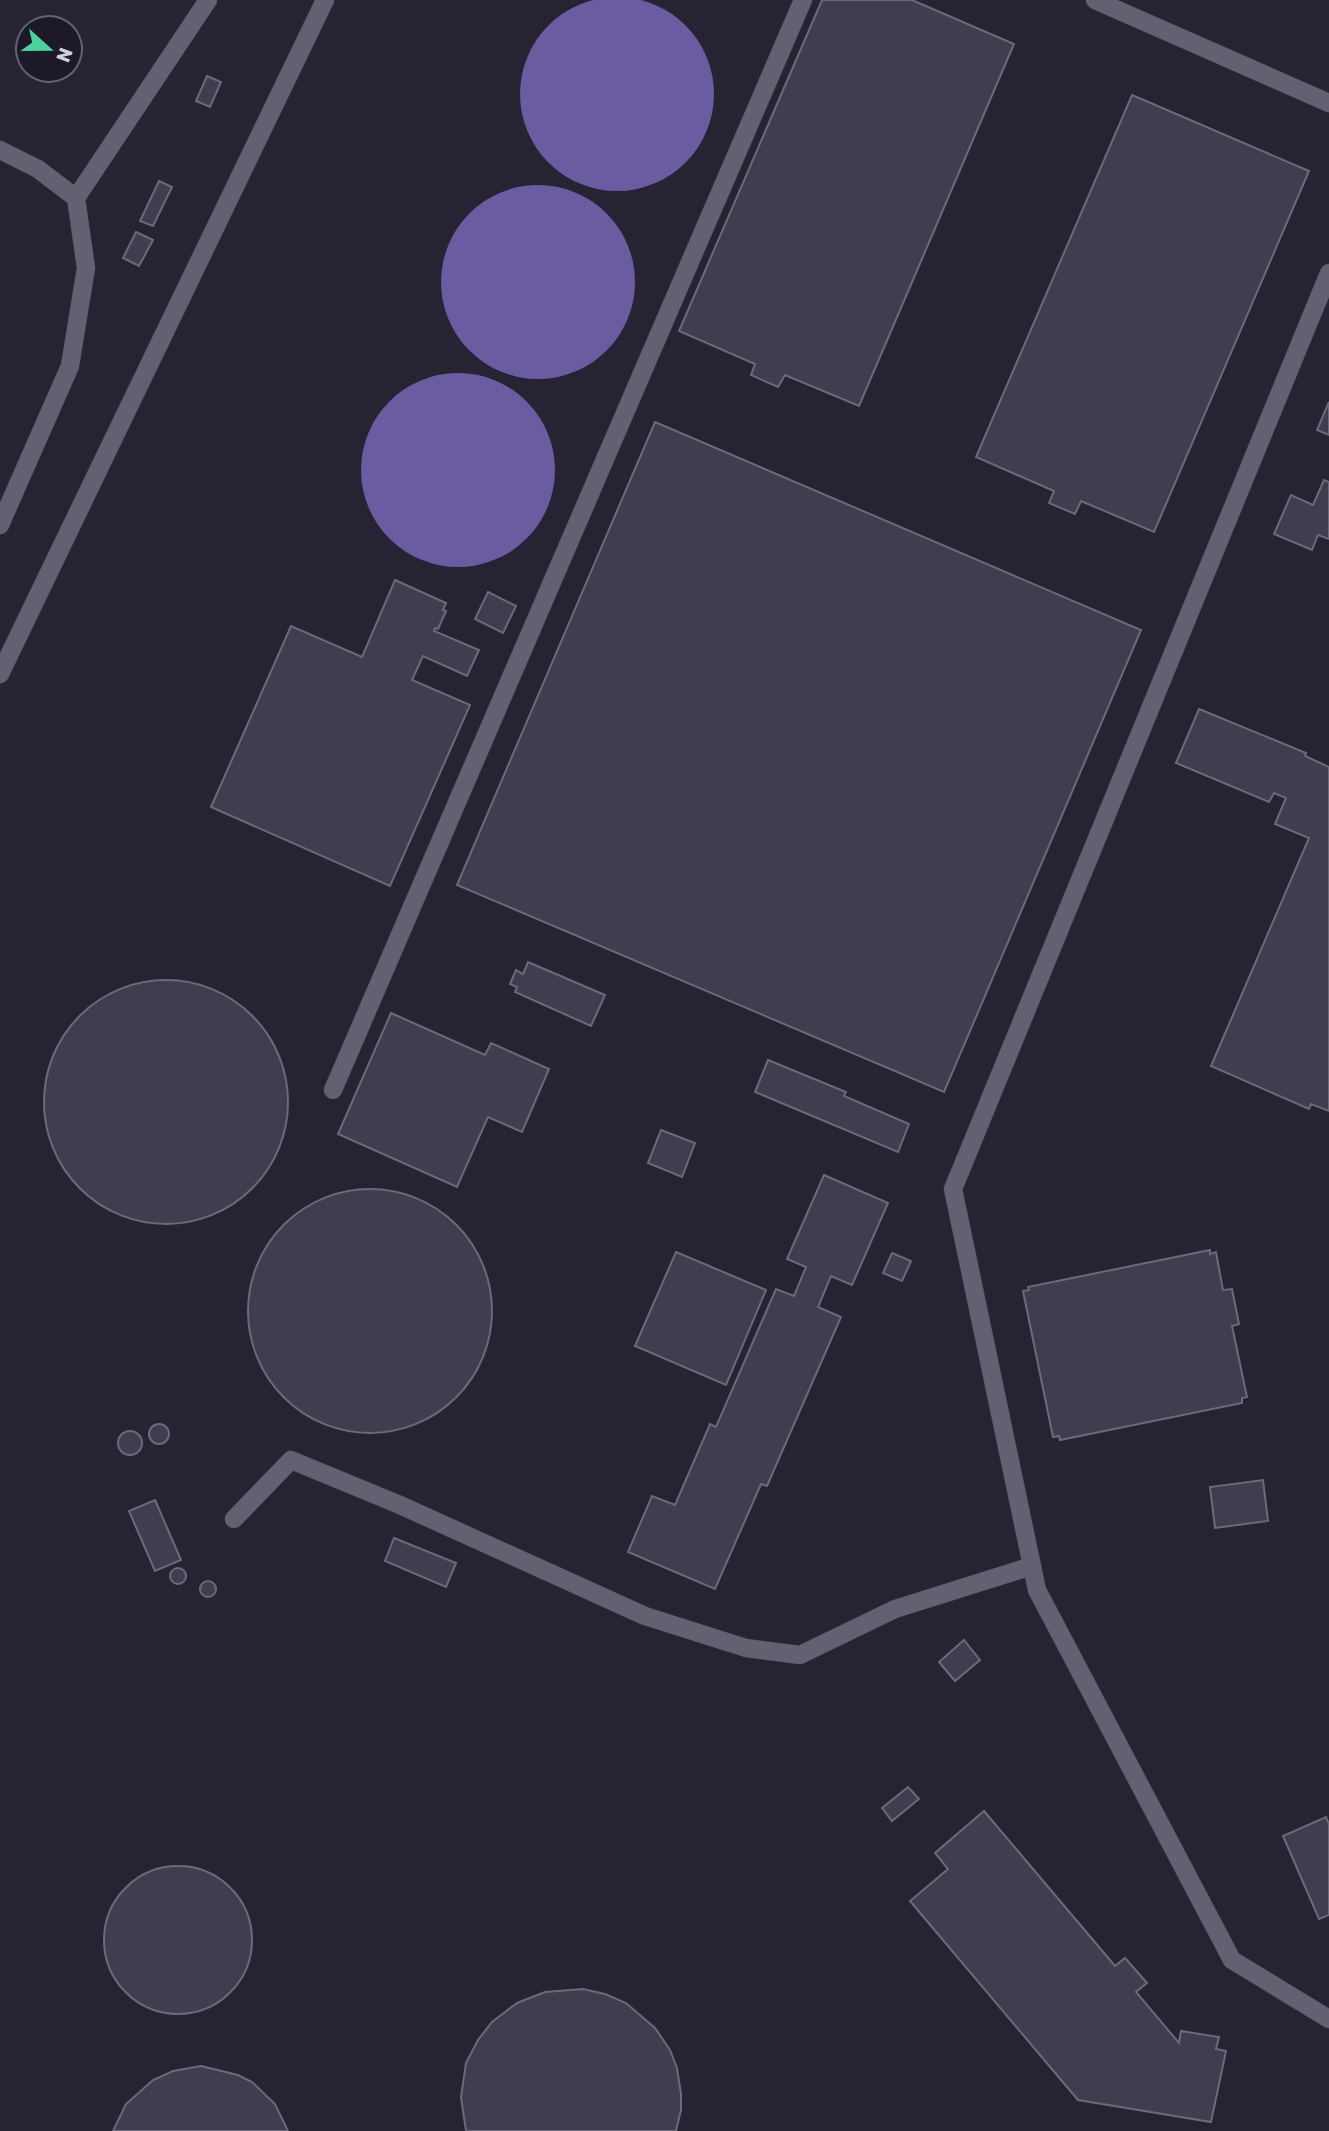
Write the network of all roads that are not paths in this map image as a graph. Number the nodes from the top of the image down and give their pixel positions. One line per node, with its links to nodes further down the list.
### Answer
1 (208, 0): 7 (lane)
2 (325, 0): 10 (lane)
3 (803, 0): 11 (lane)
4 (1095, 0): 5 (lane)
5 (1329, 103)
6 (0, 150): 7 (lane)
7 (76, 198): 9 (lane)
8 (1329, 273): 13 (lane)
9 (0, 525)
10 (0, 674)
11 (333, 1090)
12 (234, 1520): 13 (lane)
13 (1032, 1566): 14 (lane)
14 (1329, 2019)

